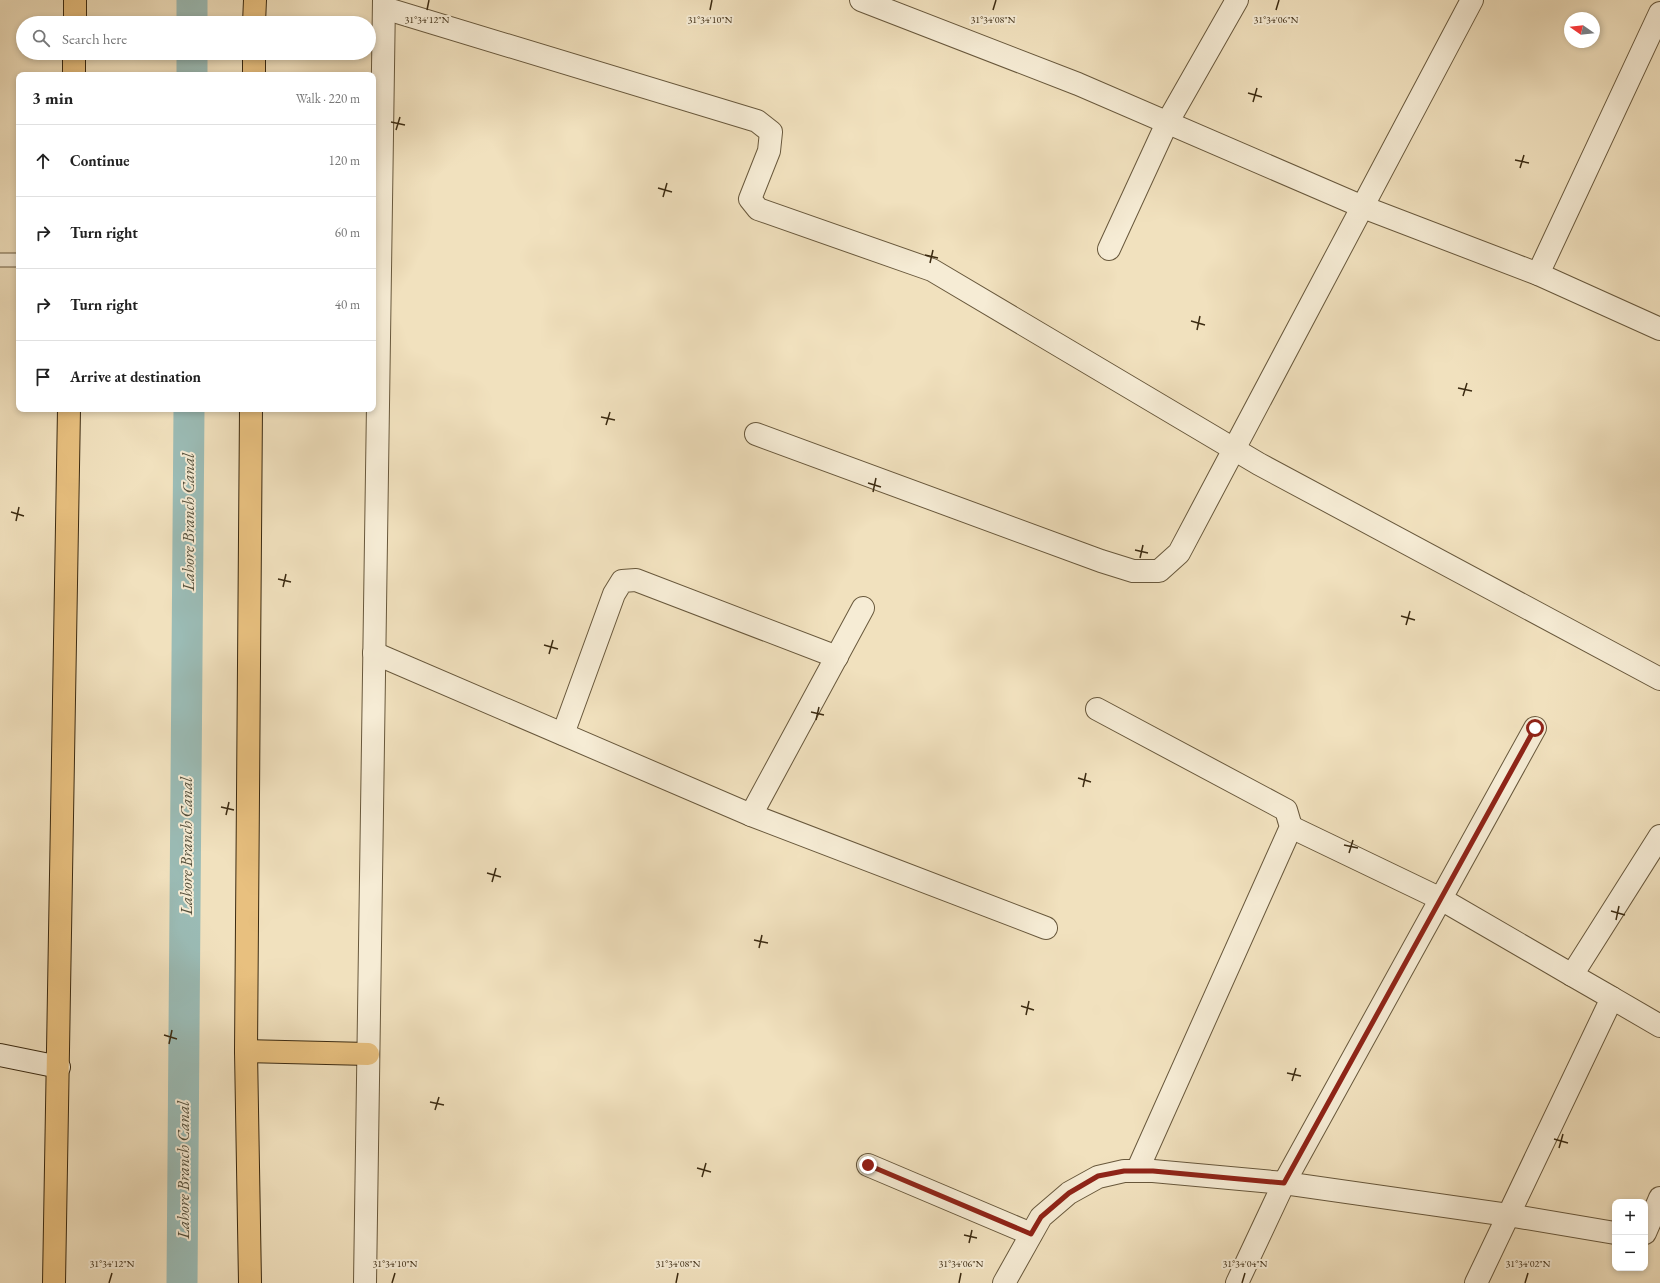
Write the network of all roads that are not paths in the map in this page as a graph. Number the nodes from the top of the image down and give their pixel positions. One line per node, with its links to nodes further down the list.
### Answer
1 (75, 0): 8 (highway)
2 (255, 0): 9 (highway)
3 (860, 0): 14 (street)
4 (1237, 0): 14 (street)
5 (1472, 0): 15 (street)
6 (384, 4): 24 (street); 26 (street)
7 (1660, 13): 19 (street)
8 (75, 16)
9 (254, 16)
10 (74, 60): 12 (highway)
11 (254, 60): 13 (highway)
12 (74, 72)
13 (254, 72)
14 (1167, 122): 15 (street); 16 (street)
15 (1363, 207): 19 (street); 24 (street)
16 (1109, 249)
17 (0, 260): 18 (lane)
18 (16, 260)
19 (1538, 274): 20 (street)
20 (1660, 329)
21 (69, 412): 43 (highway)
22 (251, 412): 40 (highway)
23 (756, 434): 24 (street)
24 (1234, 449): 28 (street)
25 (863, 608): 27 (street)
26 (374, 653): 31 (street); 41 (street)
27 (837, 657): 31 (street); 32 (street)
28 (1660, 679)
29 (1097, 709): 33 (street)
30 (1535, 728): 35 (street)
31 (563, 734): 32 (street)
32 (751, 815): 36 (street)
33 (1291, 827): 35 (street); 45 (street)
34 (1660, 836): 37 (street)
35 (1441, 899): 37 (street); 46 (street)
36 (1046, 928)
37 (1572, 975): 38 (street)
38 (1612, 998): 39 (street); 48 (street)
39 (1660, 1026)
40 (246, 1051): 41 (highway); 55 (highway)
41 (368, 1054): 56 (street)
42 (0, 1055): 43 (street)
43 (59, 1067): 54 (highway)
44 (868, 1165): 51 (street)
45 (1137, 1171): 46 (street); 51 (street)
46 (1284, 1183): 48 (street); 58 (street)
47 (1660, 1198): 49 (street)
48 (1508, 1215): 50 (street); 59 (street)
49 (1648, 1226)
50 (1612, 1232)
51 (1031, 1234): 57 (street)
52 (1648, 1238): 53 (street)
53 (1660, 1240)
54 (54, 1283)
55 (250, 1283)
56 (365, 1283)
57 (1004, 1283)
58 (1237, 1283)
59 (1476, 1283)

